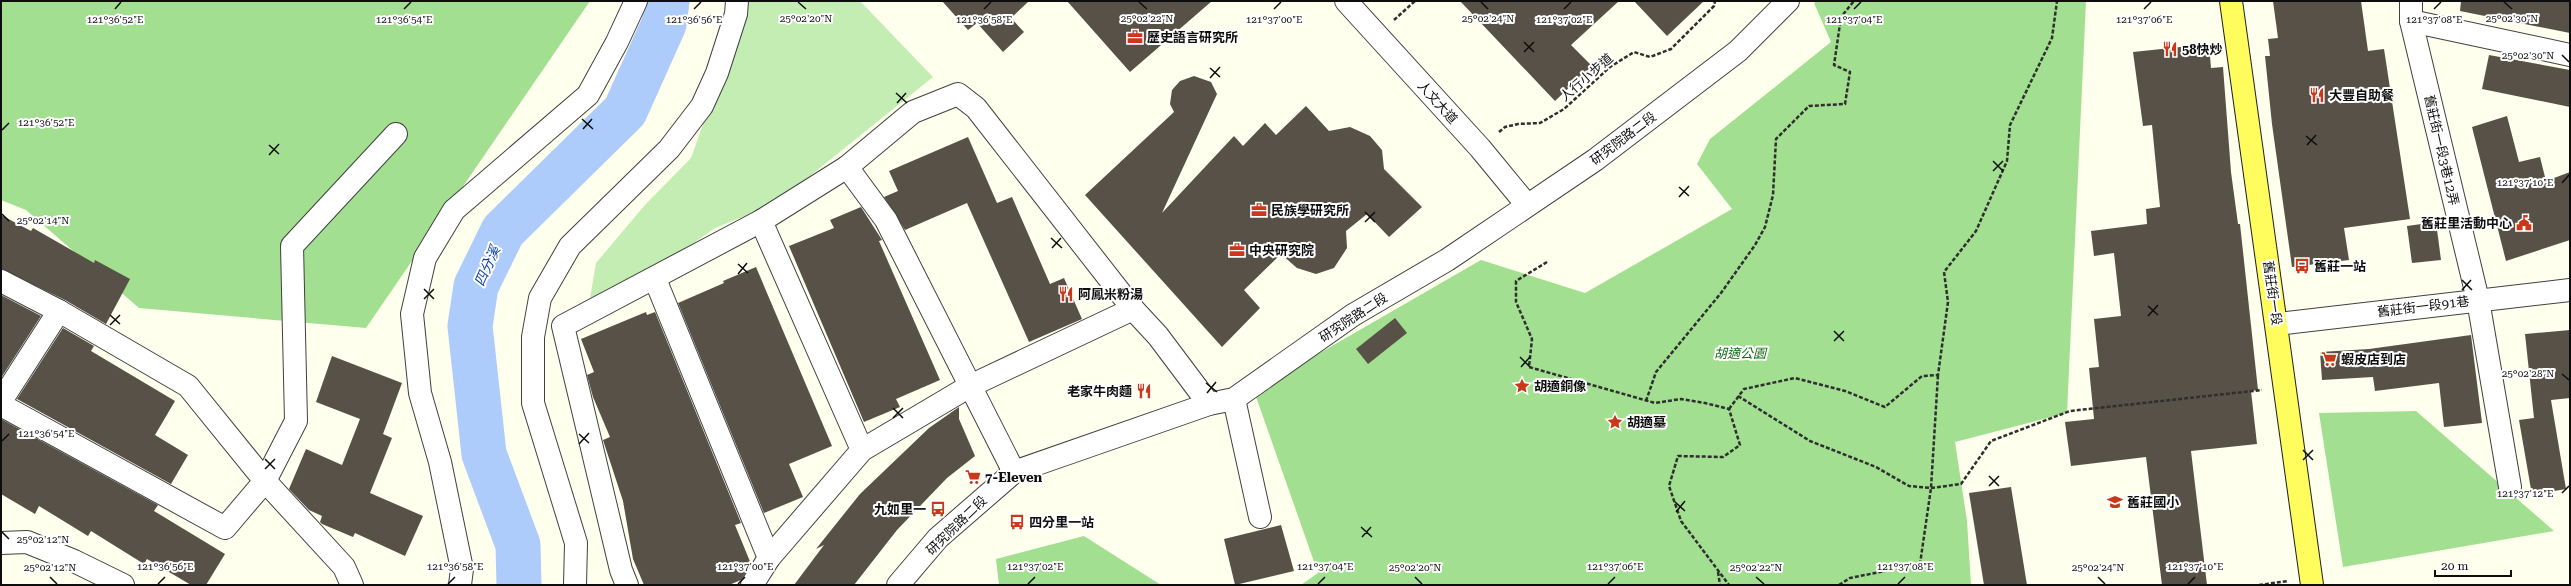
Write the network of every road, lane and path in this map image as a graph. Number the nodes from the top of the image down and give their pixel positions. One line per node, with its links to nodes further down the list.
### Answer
1 (636, 1): 46 (street)
2 (737, 1): 47 (street)
3 (1346, 1): 12 (street, 人文大道)
4 (1715, 1): 12 (path, 人行小步道)
5 (1788, 1): 14 (street, 研究院路二段)
6 (1854, 1): 30 (path)
7 (2057, 1): 24 (path)
8 (2231, 1): 23 (main road, 舊莊街一段)
9 (2411, 11): 10 (street); 20 (street, 舊莊街一段3巷12弄)
10 (2570, 54)
11 (396, 134): 36 (street)
12 (1480, 148): 14 (street, 人文大道)
13 (847, 167): 15 (street); 21 (street); 25 (street)
14 (1527, 205): 28 (street, 研究院路二段)
15 (761, 220): 17 (street); 34 (street)
16 (1547, 262): 30 (path)
17 (655, 279): 41 (street); 48 (street)
18 (1, 281): 22 (street)
19 (2570, 290): 20 (street, 舊莊街一段91巷)
20 (2478, 300): 23 (street, 舊莊街一段91巷); 37 (street, 舊莊街一段3巷12弄)
21 (1133, 308): 25 (street); 31 (street)
22 (59, 311): 29 (street); 36 (street)
23 (2277, 324): 26 (main road, 舊莊街一段)
24 (1938, 375): 27 (path); 38 (path)
25 (970, 386): 34 (street); 35 (street)
26 (2286, 388): 38 (path); 43 (main road, 舊莊街一段)
27 (1738, 396): 33 (path); 38 (path)
28 (1234, 399): 31 (street, 研究院路二段); 39 (street)
29 (1, 401)
30 (1646, 401): 33 (path)
31 (1209, 404): 35 (street, 研究院路二段)
32 (1, 405): 36 (street)
33 (1729, 409): 42 (path)
34 (862, 450): 41 (street)
35 (1014, 472): 50 (street, 研究院路二段)
36 (265, 481): 45 (street)
37 (2510, 487)
38 (1931, 488): 53 (path)
39 (1260, 517)
40 (1, 543): 44 (street)
41 (769, 558): 49 (street)
42 (1718, 572): 51 (path); 52 (path)
43 (2312, 581): 54 (path)
44 (123, 585)
45 (352, 585)
46 (460, 585)
47 (575, 585)
48 (627, 585)
49 (752, 585)
50 (898, 585)
51 (1720, 585)
52 (1728, 585)
53 (1839, 585)
54 (2259, 585)

